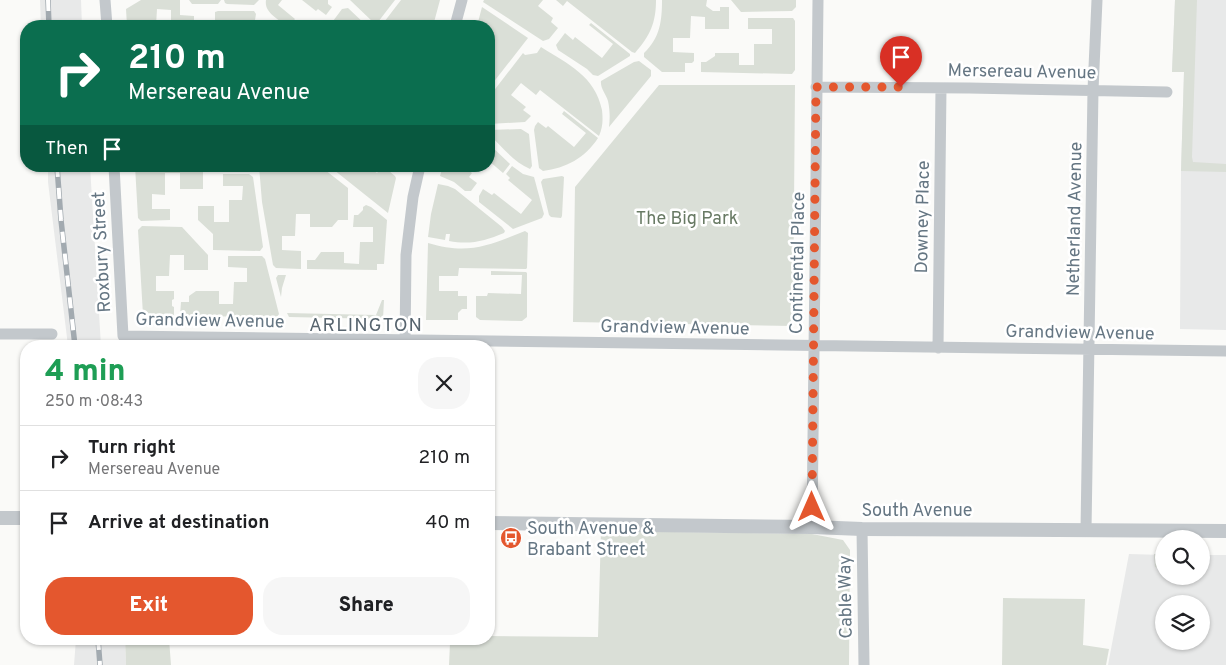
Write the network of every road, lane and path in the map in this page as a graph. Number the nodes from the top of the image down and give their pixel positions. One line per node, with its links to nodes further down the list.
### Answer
1 (105, 0): 5 (street)
2 (462, 0): 6 (street)
3 (818, 0): 7 (street, Continental Place)
4 (1097, 0): 9 (street, Netherland Avenue)
5 (107, 20)
6 (457, 20)
7 (816, 87): 8 (street, Mersereau Avenue); 19 (street, Continental Place)
8 (941, 88): 9 (street, Mersereau Avenue); 20 (street, Downey Place)
9 (1093, 90): 10 (street, Mersereau Avenue); 21 (street, Netherland Avenue)
10 (1166, 92)
11 (114, 172): 15 (street, Roxbury Street)
12 (419, 172): 17 (street)
13 (0, 334): 14 (street)
14 (52, 334)
15 (123, 336): 16 (street, Grandview Avenue)
16 (284, 340)
17 (405, 340)
18 (495, 344): 19 (street, Grandview Avenue)
19 (814, 346): 20 (street, Grandview Avenue); 26 (street, Continental Place)
20 (938, 348): 21 (street, Grandview Avenue)
21 (1089, 350): 22 (street, Grandview Avenue); 28 (street, Netherland Avenue)
22 (1226, 351)
23 (0, 518): 24 (street)
24 (20, 518)
25 (495, 523): 26 (street, South Avenue)
26 (812, 527): 27 (street, South Avenue)
27 (862, 529): 28 (street, South Avenue); 30 (street, Cable Way)
28 (1086, 530): 29 (street, South Avenue)
29 (1226, 531)
30 (864, 665)

